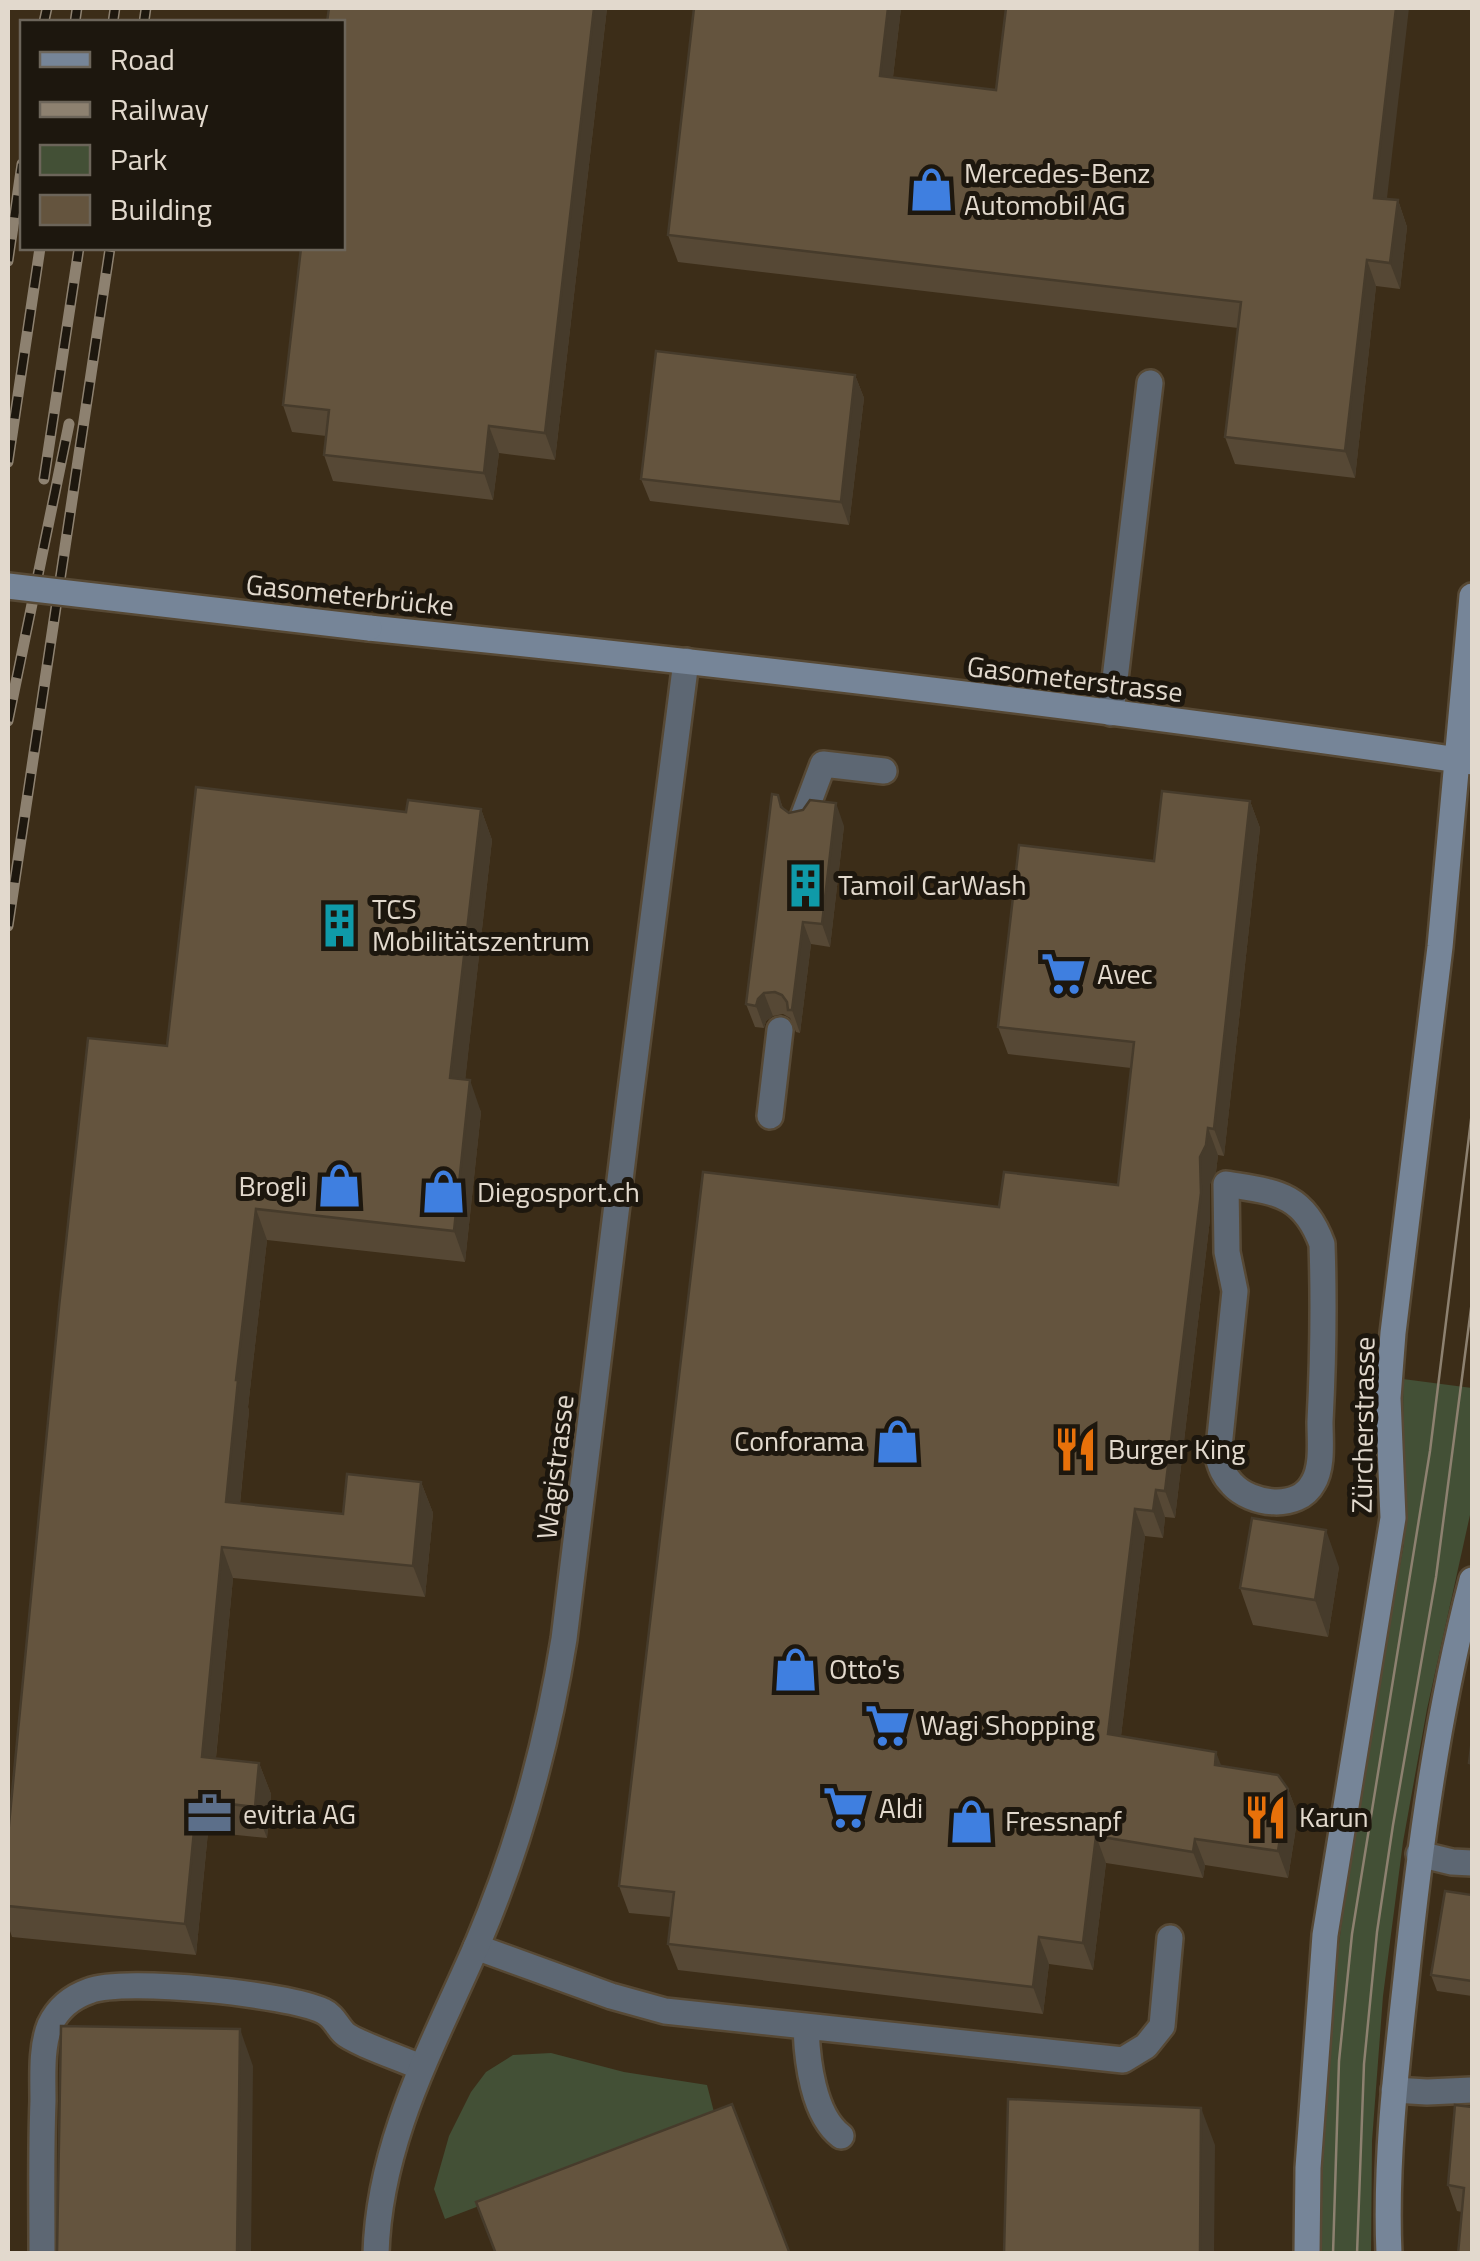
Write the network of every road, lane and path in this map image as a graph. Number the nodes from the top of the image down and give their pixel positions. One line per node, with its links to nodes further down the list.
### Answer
1 (1150, 383): 5 (street)
2 (8, 586): 4 (main road, Gasometerbrücke, bridge)
3 (1472, 596): 6 (main road, Zürcherstrasse)
4 (686, 661): 5 (main road, Gasometerstrasse); 17 (street, Wagistrasse)
5 (1110, 713): 6 (main road, Gasometerstrasse)
6 (1464, 761): 25 (main road, Zürcherstrasse)
7 (884, 771): 8 (street)
8 (802, 820)
9 (780, 1030): 10 (street)
10 (770, 1116)
11 (1220, 1423): 11 (street)
12 (1472, 1580): 13 (main road)
13 (1464, 1644): 14 (main road)
14 (1419, 1854): 15 (street); 20 (main road)
15 (1472, 1863)
16 (1170, 1938): 18 (street)
17 (476, 1947): 18 (street); 19 (street, Wagistrasse)
18 (806, 2027): 22 (street)
19 (420, 2067): 23 (street); 24 (street, Wagistrasse)
20 (1394, 2090): 21 (street); 26 (main road)
21 (1472, 2090)
22 (841, 2136)
23 (42, 2254)
24 (376, 2254)
25 (1307, 2254)
26 (1389, 2254)

